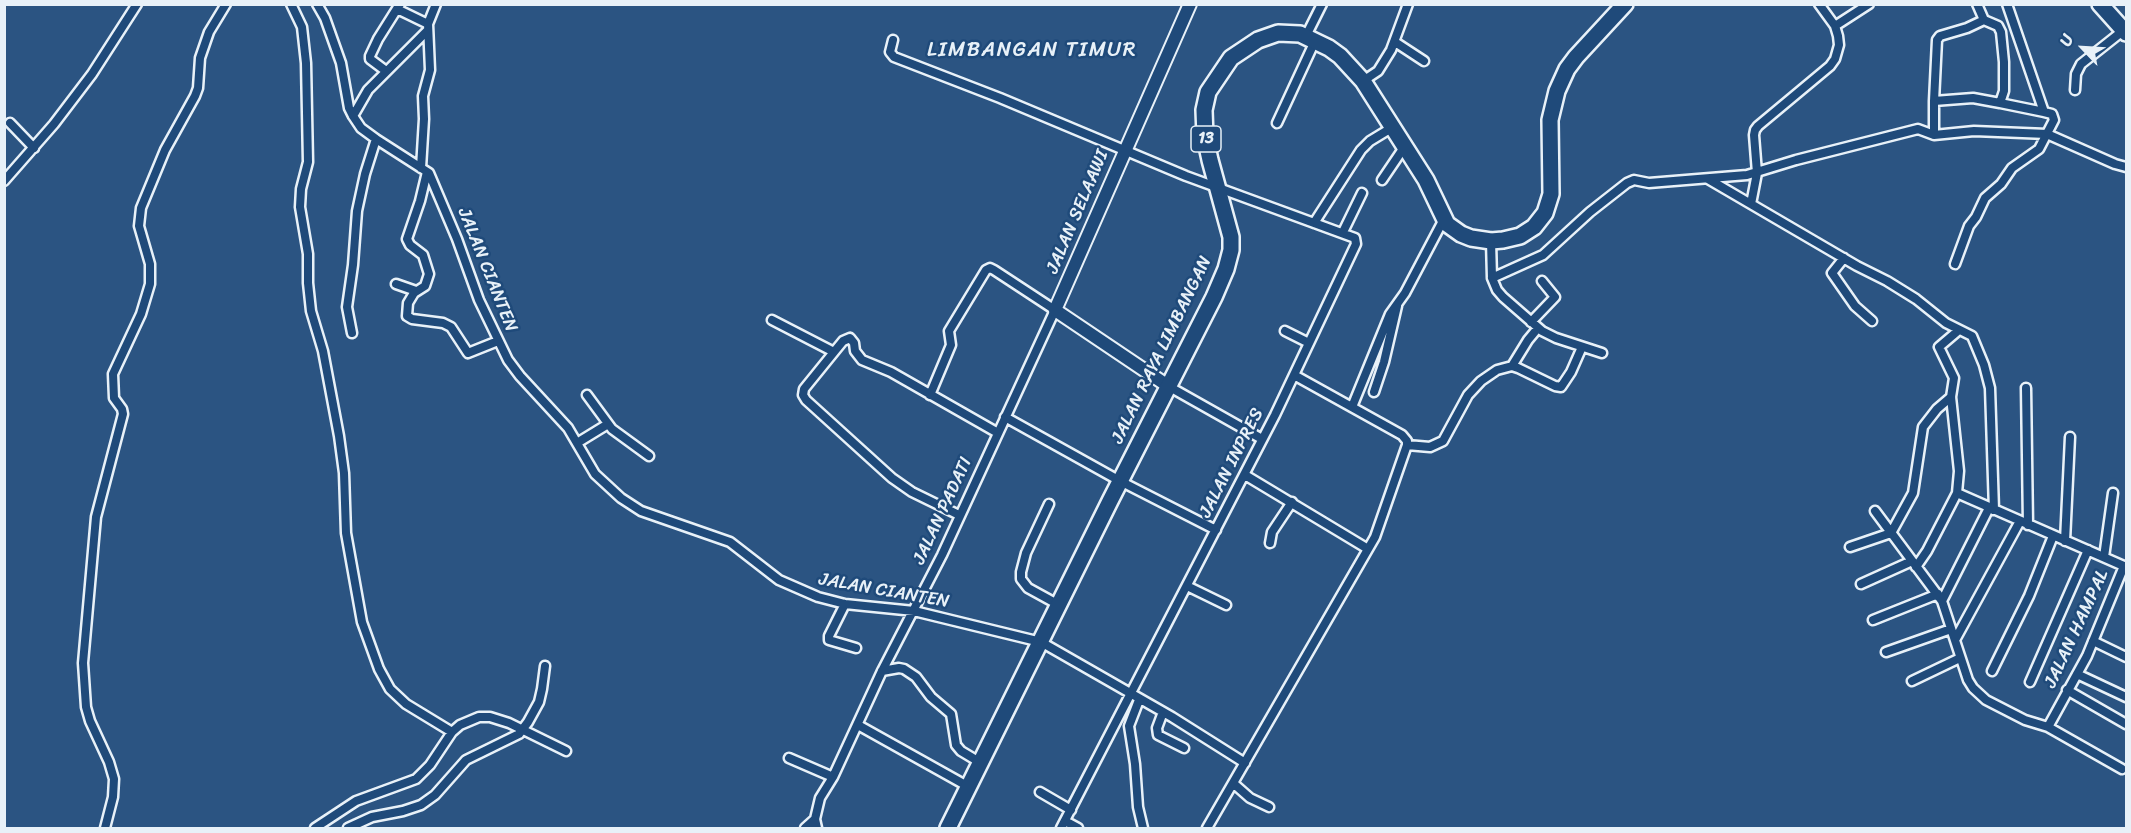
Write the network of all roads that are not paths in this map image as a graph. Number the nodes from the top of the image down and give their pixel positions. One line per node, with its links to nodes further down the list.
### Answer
1 (137, 4): 38 (street)
2 (226, 4): 156 (street)
3 (291, 4): 141 (street)
4 (317, 4): 30 (street)
5 (436, 4): 18 (street)
6 (1190, 4): 39 (street, JALAN SELAAWI)
7 (1322, 4): 20 (street)
8 (1408, 4): 22 (street)
9 (1625, 4): 52 (highway, JALAN RAYA LIMBANGAN / 13)
10 (1819, 4): 17 (street)
11 (1869, 4): 17 (street)
12 (1977, 4): 16 (street)
13 (2007, 4): 29 (street)
14 (2100, 4): 19 (highway)
15 (398, 7): 18 (street); 24 (street)
16 (1984, 20): 27 (street); 28 (street)
17 (1835, 26): 42 (street)
18 (428, 27): 24 (street); 41 (street)
19 (2125, 32): 26 (street)
20 (1311, 38): 25 (highway, JALAN RAYA LIMBANGAN / 13); 32 (street); 46 (highway, JALAN RAYA LIMBANGAN / 13)
21 (893, 40): 39 (street)
22 (1395, 42): 23 (street); 25 (street)
23 (1424, 61)
24 (386, 71): 30 (street)
25 (1363, 81): 33 (highway, JALAN RAYA LIMBANGAN / 13)
26 (2075, 90)
27 (1934, 102): 28 (street); 35 (street)
28 (2000, 103): 29 (street)
29 (2044, 112): 34 (street)
30 (353, 116): 36 (street)
31 (10, 123): 38 (street)
32 (1277, 123)
33 (1393, 127): 37 (highway, JALAN RAYA LIMBANGAN / 13); 50 (street)
34 (2047, 134): 35 (street); 40 (street); 54 (street)
35 (1934, 135): 42 (street)
36 (376, 140): 41 (street); 66 (street)
37 (1405, 146): 44 (street); 49 (highway, JALAN RAYA LIMBANGAN / 13)
38 (34, 148): 45 (street)
39 (1125, 150): 46 (street); 60 (street, JALAN SELAAWI)
40 (2127, 167)
41 (424, 170): 58 (street); 67 (street, JALAN CIANTEN)
42 (1757, 173): 43 (street); 48 (street)
43 (1707, 179): 48 (street); 55 (street)
44 (1382, 180)
45 (4, 181)
46 (1219, 188): 50 (street); 74 (highway, JALAN RAYA LIMBANGAN / 13)
47 (1362, 194): 51 (street)
48 (1751, 204): 53 (street)
49 (1444, 219): 52 (highway, JALAN RAYA LIMBANGAN / 13); 59 (street)
50 (1314, 223): 51 (street)
51 (1343, 232): 68 (street, JALAN INPRES)
52 (1491, 241): 55 (street)
53 (1844, 258): 62 (street); 64 (street)
54 (1955, 264)
55 (1492, 278): 63 (street)
56 (1542, 281): 63 (street)
57 (396, 284): 58 (street)
58 (416, 291): 67 (street)
59 (1397, 305): 76 (street); 80 (street)
60 (1055, 310): 74 (street); 78 (street); 81 (street, JALAN PADATI)
61 (772, 320): 70 (street)
62 (1872, 321)
63 (1535, 325): 69 (street); 72 (street)
64 (1959, 330): 79 (street); 95 (street)
65 (1285, 331): 68 (street)
66 (352, 333)
67 (498, 341): 86 (street, JALAN CIANTEN)
68 (1309, 343): 73 (street, JALAN INPRES)
69 (1582, 347): 71 (street); 72 (street)
70 (834, 352): 78 (street); 97 (street)
71 (1602, 353)
72 (1512, 366): 87 (street)
73 (1294, 375): 80 (street); 85 (street, JALAN INPRES)
74 (1168, 386): 85 (street); 90 (highway, JALAN RAYA LIMBANGAN / 13)
75 (2026, 388): 98 (street)
76 (1374, 392)
77 (587, 394): 82 (street)
78 (930, 395): 83 (street)
79 (1951, 397): 91 (street); 100 (street)
80 (1352, 407): 87 (street)
81 (1005, 417): 83 (street, JALAN PADATI); 90 (street)
82 (608, 424): 86 (street); 88 (street)
83 (998, 433): 97 (street, JALAN PADATI)
84 (2070, 437): 102 (street)
85 (1262, 439): 89 (street, JALAN INPRES)
86 (577, 443): 113 (street, JALAN CIANTEN)
87 (1407, 445): 105 (street)
88 (649, 456)
89 (1245, 475): 93 (street); 99 (street, JALAN INPRES)
90 (1119, 481): 99 (street); 114 (highway, JALAN RAYA LIMBANGAN / 13)
91 (1957, 493): 95 (street); 108 (street)
92 (2113, 493): 107 (street)
93 (1292, 502): 103 (street); 105 (street)
94 (1049, 504): 114 (street)
95 (1991, 509): 98 (street); 112 (street)
96 (1875, 511): 100 (street)
97 (959, 515): 116 (street, JALAN PADATI)
98 (2024, 523): 101 (street); 119 (street)
99 (1216, 530): 111 (street, JALAN INPRES)
100 (1892, 533): 104 (street); 108 (street)
101 (2053, 536): 102 (street); 128 (street)
102 (2065, 541): 106 (street)
103 (1270, 543)
104 (1850, 547)
105 (1368, 549): 146 (street)
106 (2088, 550): 107 (street); 131 (street)
107 (2104, 557): 109 (street)
108 (1914, 564): 110 (street); 112 (street)
109 (2125, 566): 120 (street, JALAN HAMPAL)
110 (1861, 584)
111 (1187, 586): 115 (street); 133 (street, JALAN INPRES)
112 (1940, 598): 117 (street); 118 (street)
113 (845, 604): 116 (street, JALAN CIANTEN); 122 (street)
114 (1059, 605): 121 (highway, JALAN RAYA LIMBANGAN / 13)
115 (1226, 605)
116 (914, 611): 121 (street, JALAN CIANTEN); 127 (street, JALAN PADATI)
117 (1873, 620)
118 (1951, 628): 119 (street); 123 (street)
119 (1955, 640): 125 (street)
120 (2093, 641): 124 (street); 129 (street, JALAN HAMPAL)
121 (1041, 642): 133 (street, JALAN CIANTEN); 145 (highway, JALAN RAYA LIMBANGAN / 13)
122 (856, 648)
123 (1886, 652)
124 (2127, 657)
125 (1960, 658): 130 (street); 139 (street)
126 (545, 666): 140 (street)
127 (882, 671): 138 (street, JALAN PADATI); 145 (street)
128 (1992, 671)
129 (2077, 674): 132 (street, JALAN HAMPAL); 134 (street)
130 (1912, 681)
131 (2031, 682)
132 (2067, 690): 137 (street); 139 (street, JALAN HAMPAL)
133 (1131, 695): 135 (street, JALAN CIANTEN); 153 (street, JALAN INPRES)
134 (2127, 698)
135 (1139, 700): 136 (street, JALAN CIANTEN); 163 (street)
136 (1163, 712): 142 (street); 146 (street, JALAN CIANTEN)
137 (2127, 724)
138 (858, 725): 148 (street, JALAN PADATI); 150 (street)
139 (2048, 727): 147 (street)
140 (523, 730): 141 (street); 143 (street); 158 (street)
141 (452, 732): 157 (street)
142 (1184, 748)
143 (566, 751)
144 (789, 758): 148 (street)
145 (981, 763): 150 (highway, JALAN RAYA LIMBANGAN / 13)
146 (1245, 764): 149 (street)
147 (2122, 769)
148 (833, 777): 154 (street, JALAN PADATI)
149 (1233, 783): 152 (street); 164 (street)
150 (969, 787): 161 (highway, JALAN RAYA LIMBANGAN / 13)
151 (1040, 792): 153 (street)
152 (1269, 807)
153 (1071, 810): 155 (street, JALAN INPRES)
154 (815, 819): 159 (street); 160 (street)
155 (1063, 825): 162 (street)
156 (105, 828)
157 (315, 828)
158 (348, 828)
159 (805, 828)
160 (817, 828)
161 (948, 828)
162 (1078, 828)
163 (1143, 828)
164 (1207, 828)

